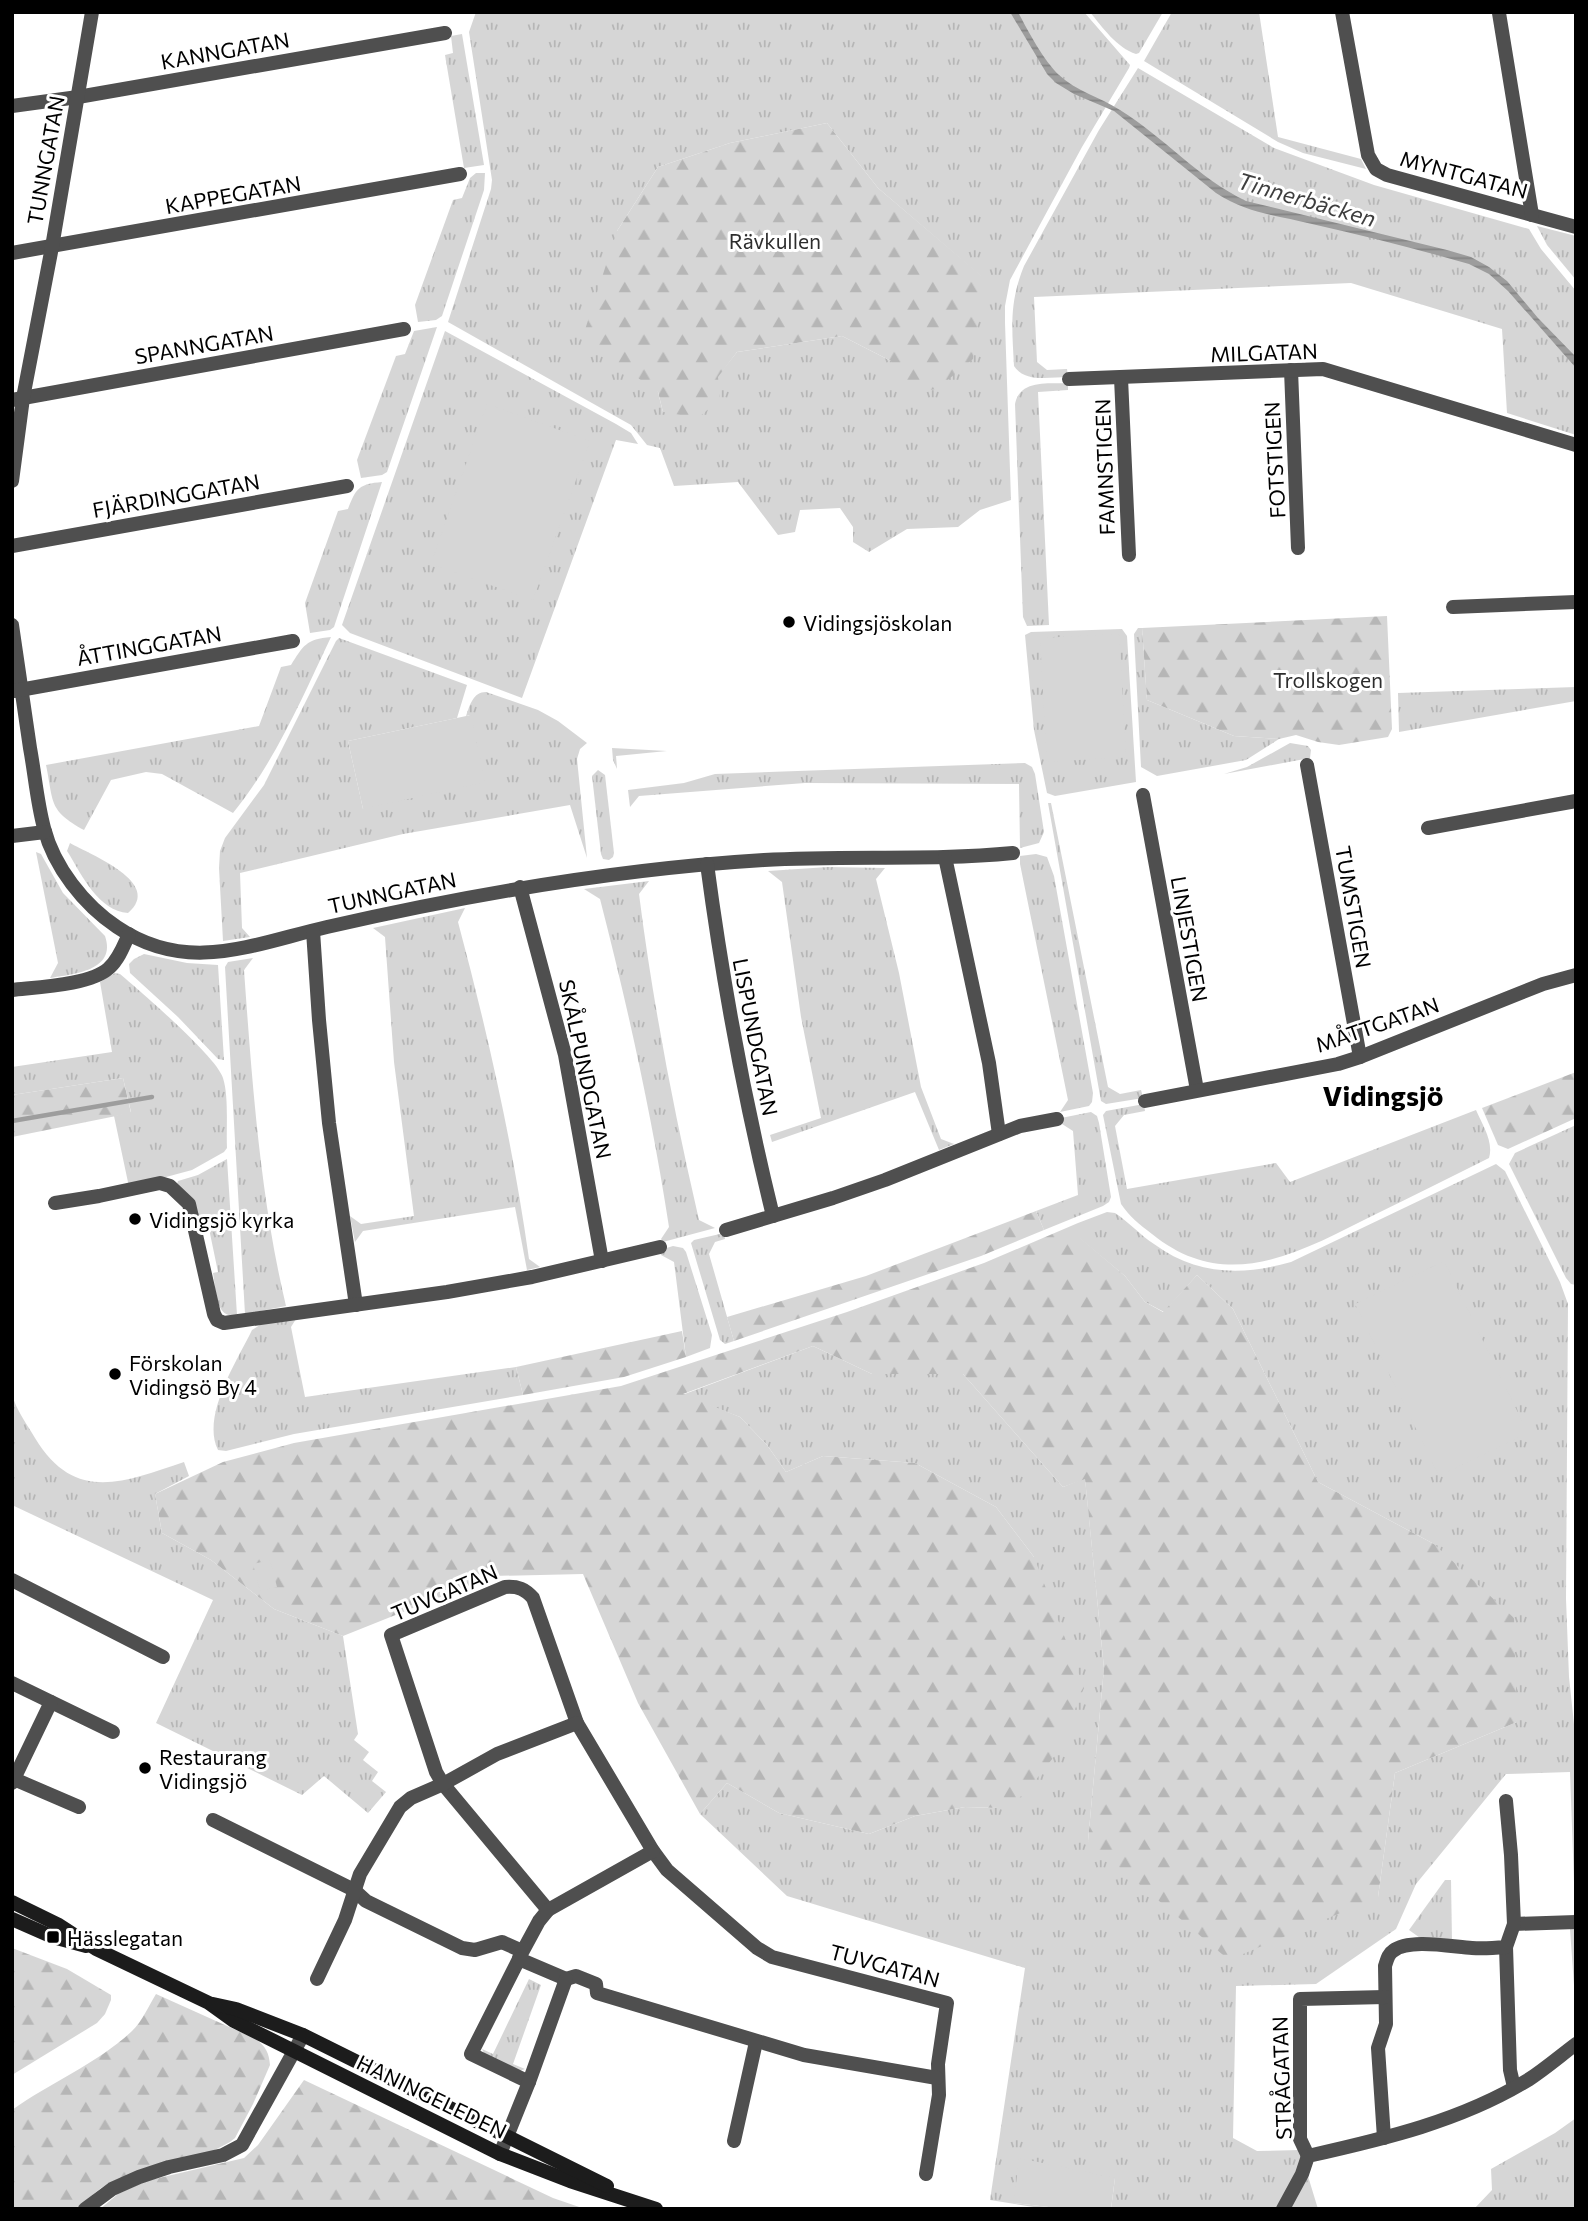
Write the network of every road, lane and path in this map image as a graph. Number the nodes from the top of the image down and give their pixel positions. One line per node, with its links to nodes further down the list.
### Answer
1 (92, 12): 5 (street, TUNNGATAN)
2 (1342, 12): 8 (street, MYNTGATAN)
3 (1499, 13): 8 (street)
4 (445, 33): 5 (street, KANNGATAN)
5 (78, 97): 6 (street, KANNGATAN); 10 (street, TUNNGATAN)
6 (12, 106)
7 (460, 174): 10 (street, KAPPEGATAN)
8 (1532, 215): 9 (street, MYNTGATAN)
9 (1576, 227)
10 (52, 247): 11 (street, KAPPEGATAN); 16 (street, TUNNGATAN)
11 (12, 253)
12 (404, 329): 16 (street, SPANNGATAN)
13 (1291, 370): 14 (street, MILGATAN); 17 (street, MILGATAN); 21 (street, FOTSTIGEN)
14 (1121, 378): 15 (street, MILGATAN); 22 (street, FAMNSTIGEN)
15 (1069, 379)
16 (18, 399): 18 (street, TUNNGATAN)
17 (1576, 445)
18 (12, 481)
19 (346, 486): 20 (street, FJÄRDINGGATAN)
20 (12, 546)
21 (1298, 548)
22 (1129, 555)
23 (1576, 602): 24 (street)
24 (1453, 607)
25 (12, 625): 27 (street, TUNNGATAN)
26 (293, 641): 27 (street, ÅTTINGGATAN)
27 (17, 690): 32 (street, TUNNGATAN)
28 (1307, 765): 42 (street, TUMSTIGEN)
29 (1143, 795): 43 (street, LINJESTIGEN)
30 (1576, 801): 31 (street)
31 (1428, 828)
32 (45, 832): 33 (street); 39 (street, TUNNGATAN)
33 (12, 836)
34 (1013, 853): 35 (street, TUNNGATAN)
35 (946, 857): 36 (street, TUNNGATAN); 46 (street)
36 (707, 864): 37 (street, TUNNGATAN); 48 (street, LISPUNDGATAN)
37 (520, 887): 38 (street, TUNNGATAN); 51 (street, SKÅLPUNDGATAN)
38 (313, 930): 39 (street, TUNNGATAN); 52 (street)
39 (129, 934): 41 (street)
40 (1576, 975): 42 (street, MÅTTGATAN)
41 (12, 990)
42 (1360, 1057): 43 (street, MÅTTGATAN)
43 (1196, 1090): 44 (street, MÅTTGATAN)
44 (1146, 1101)
45 (1058, 1119): 46 (street)
46 (999, 1134): 48 (street)
47 (55, 1203): 52 (street)
48 (773, 1216): 49 (street)
49 (726, 1230)
50 (660, 1247): 51 (street)
51 (602, 1261): 52 (street)
52 (356, 1305)
53 (12, 1580): 54 (street)
54 (163, 1657)
55 (12, 1683): 56 (street)
56 (51, 1702): 58 (street); 59 (street)
57 (577, 1723): 60 (street); 60 (street, TUVGATAN); 64 (street, TUVGATAN)
58 (113, 1731)
59 (13, 1781): 62 (street)
60 (443, 1784): 65 (street); 67 (street, TUVGATAN)
61 (1506, 1801): 70 (street)
62 (79, 1807)
63 (213, 1820): 65 (street)
64 (653, 1851): 67 (street); 82 (street, TUVGATAN)
65 (354, 1890): 73 (street); 74 (street)
66 (12, 1902): 72 (main road, HANINGELEDEN)
67 (548, 1910): 73 (street)
68 (12, 1919): 72 (main road, HANINGELEDEN)
69 (1576, 1922): 70 (street)
70 (1514, 1924): 71 (street)
71 (1506, 1947): 76 (street); 84 (street)
72 (96, 1949): 77 (main road, HANINGELEDEN)
73 (521, 1955): 75 (street); 83 (street)
74 (317, 1979)
75 (566, 1979): 79 (street); 83 (street)
76 (1385, 1997): 86 (street); 89 (street, STRÅGATAN)
77 (209, 2004): 78 (main road, HANINGELEDEN); 81 (main road, HANINGELEDEN)
78 (303, 2035): 81 (street); 85 (main road, HANINGELEDEN)
79 (756, 2042): 82 (street); 87 (street)
80 (1576, 2044): 84 (street, STRÅGATAN)
81 (294, 2050): 88 (main road, HANINGELEDEN); 92 (street)
82 (937, 2078): 90 (street, TUVGATAN)
83 (529, 2082): 85 (street)
84 (1514, 2087): 86 (street, STRÅGATAN)
85 (508, 2136): 88 (street); 91 (main road, HANINGELEDEN)
86 (1384, 2138): 89 (street, STRÅGATAN)
87 (734, 2141)
88 (500, 2154): 91 (main road, HANINGELEDEN)
89 (1308, 2157): 93 (street, STRÅGATAN)
90 (926, 2174)
91 (651, 2207)
92 (85, 2209)
93 (1283, 2209)

